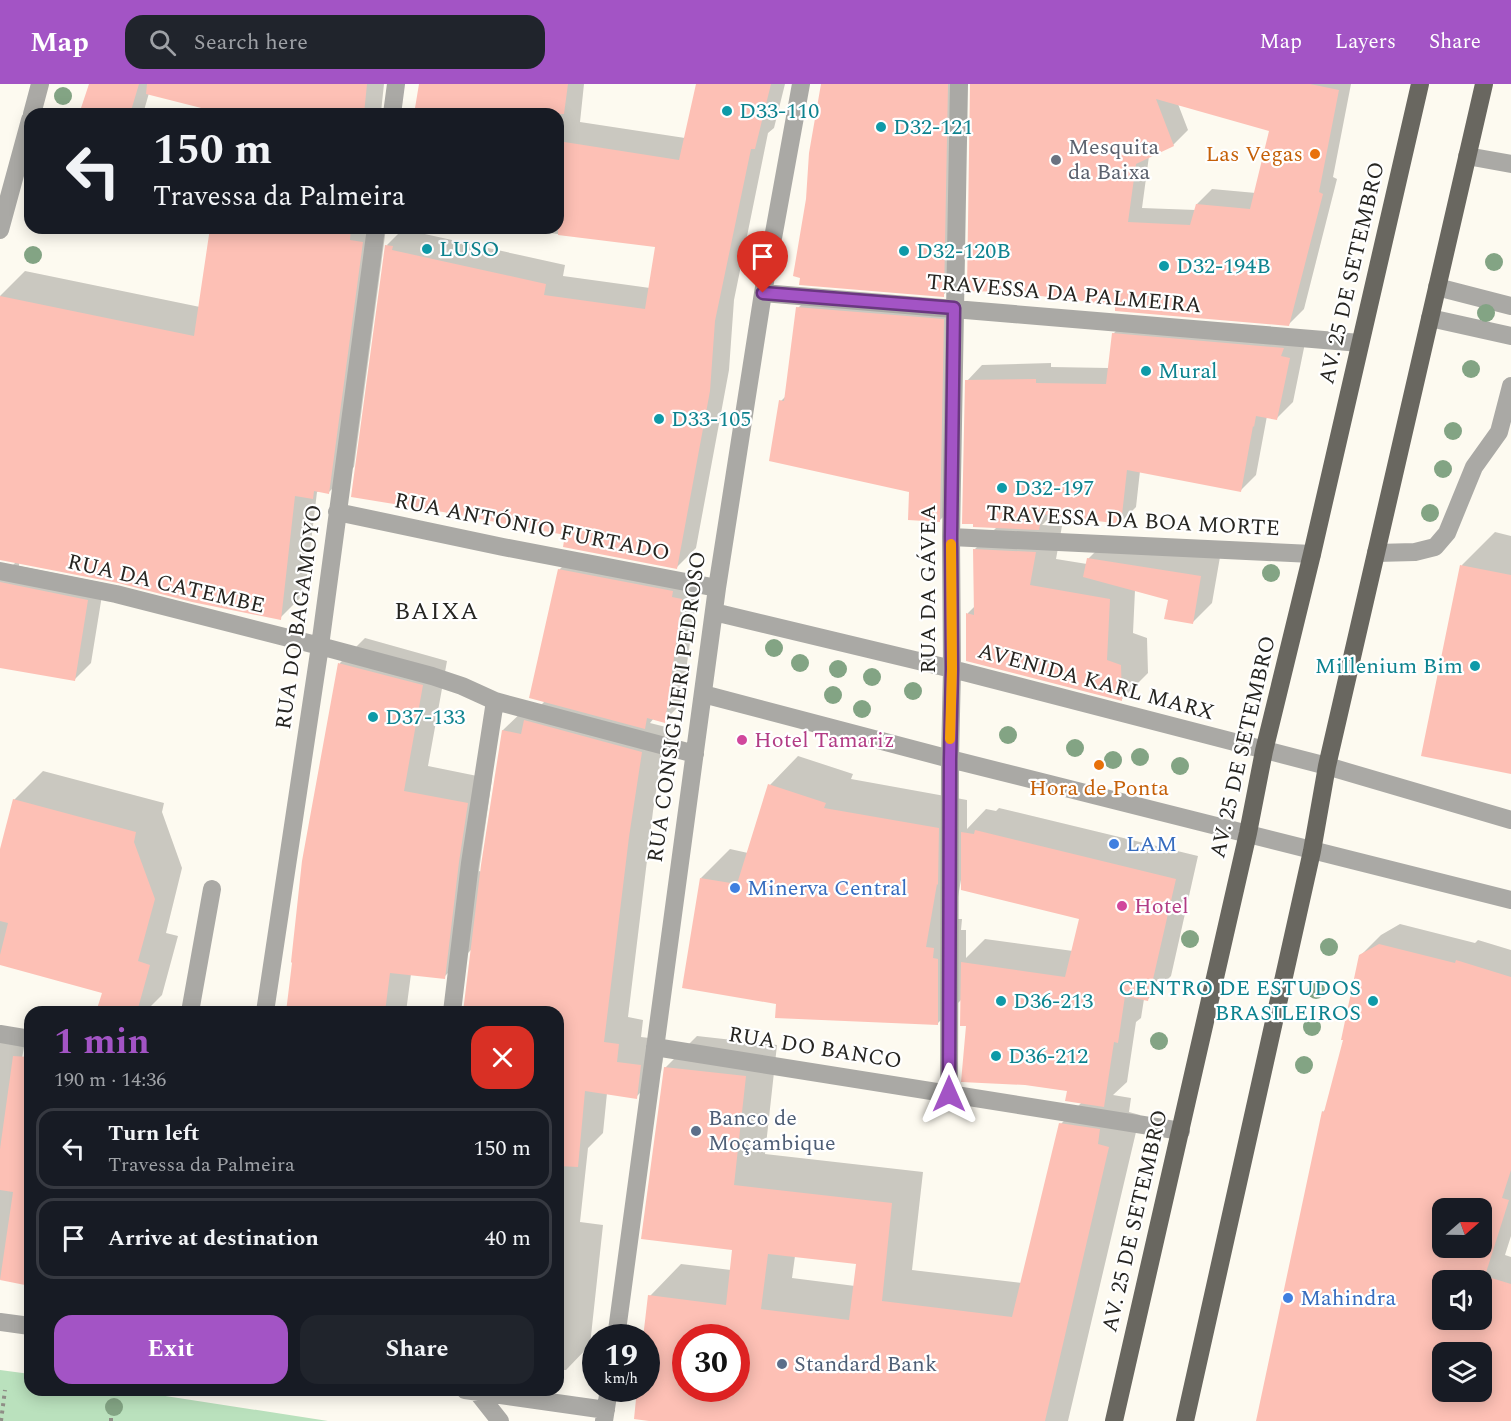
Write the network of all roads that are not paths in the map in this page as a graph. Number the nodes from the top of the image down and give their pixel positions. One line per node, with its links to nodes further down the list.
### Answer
1 (40, 84): 7 (street)
2 (396, 84): 8 (street)
3 (801, 84): 15 (street, RUA CONSIGLIERI PEDROSO)
4 (959, 84): 17 (street, RUA DA GÁVEA)
5 (1420, 84): 20 (main road, AV. 25 DE SETEMBRO)
6 (1484, 84): 10 (main road)
7 (34, 108)
8 (393, 108)
9 (24, 142): 12 (street)
10 (1467, 156): 11 (street); 14 (main road)
11 (1511, 164)
12 (0, 230)
13 (375, 234): 22 (street, RUA DO BAGAMOYO)
14 (1437, 287): 16 (street); 18 (main road)
15 (763, 293): 17 (street, TRAVESSA DA PALMEIRA); 27 (street, RUA CONSIGLIERI PEDROSO)
16 (1511, 306)
17 (954, 308): 20 (street, TRAVESSA DA PALMEIRA); 23 (street, RUA DA GÁVEA)
18 (1430, 318): 19 (street); 24 (main road)
19 (1511, 336)
20 (1360, 343): 25 (main road, AV. 25 DE SETEMBRO)
21 (1511, 387): 24 (street)
22 (338, 512): 27 (street, RUA ANTÓNIO FURTADO); 29 (street, RUA DO BAGAMOYO)
23 (951, 537): 25 (street, TRAVESSA DA BOA MORTE); 30 (street, RUA DA GÁVEA)
24 (1376, 553): 36 (main road)
25 (1312, 554): 33 (main road, AV. 25 DE SETEMBRO)
26 (0, 571): 29 (street, RUA DA CATEMBE)
27 (717, 588): 28 (street, RUA CONSIGLIERI PEDROSO)
28 (714, 612): 30 (street, AVENIDA KARL MARX); 31 (street, RUA CONSIGLIERI PEDROSO)
29 (320, 646): 32 (street, RUA DA CATEMBE); 43 (street, RUA DO BAGAMOYO)
30 (952, 669): 33 (street, AVENIDA KARL MARX); 35 (street, RUA DA GÁVEA)
31 (703, 694): 34 (street, RUA CONSIGLIERI PEDROSO); 35 (street)
32 (495, 701): 34 (street, RUA DA CATEMBE); 44 (street)
33 (1264, 751): 36 (street, AVENIDA KARL MARX); 38 (main road, AV. 25 DE SETEMBRO)
34 (695, 754): 47 (street, RUA CONSIGLIERI PEDROSO)
35 (950, 759): 38 (street); 48 (street, RUA DA GÁVEA)
36 (1327, 766): 37 (street, AVENIDA KARL MARX); 39 (main road)
37 (1511, 820)
38 (1248, 833): 39 (street); 49 (main road, AV. 25 DE SETEMBRO)
39 (1312, 851): 41 (street); 58 (main road)
40 (212, 889): 42 (street)
41 (1511, 900)
42 (191, 1006)
43 (266, 1006)
44 (453, 1006)
45 (0, 1034): 46 (street)
46 (24, 1038)
47 (655, 1047): 48 (street, RUA DO BANCO); 51 (street, RUA CONSIGLIERI PEDROSO)
48 (949, 1094): 49 (street, RUA DO BANCO)
49 (1180, 1131): 57 (main road, AV. 25 DE SETEMBRO)
50 (0, 1322): 52 (street)
51 (618, 1324)
52 (24, 1325)
53 (476, 1396): 56 (street)
54 (498, 1396): 55 (street)
55 (605, 1416)
56 (500, 1421)
57 (1114, 1421)
58 (1185, 1421)

